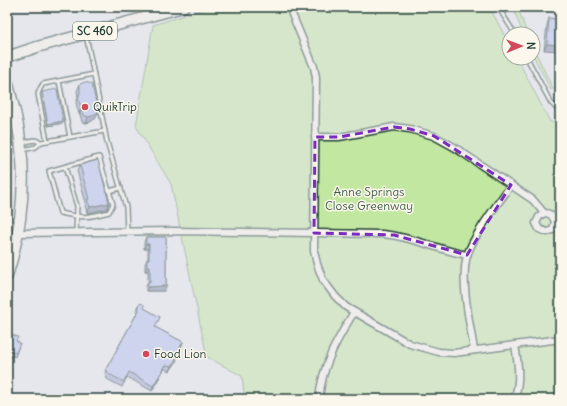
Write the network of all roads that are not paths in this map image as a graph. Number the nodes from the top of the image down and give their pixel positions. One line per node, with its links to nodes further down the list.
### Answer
1 (183, 7): 5 (main road, SC 460)
2 (289, 7): 20 (street)
3 (498, 7): 4 (lane)
4 (510, 26)
5 (86, 33): 6 (main road, SC 460); 8 (lane)
6 (7, 57)
7 (532, 66): 15 (lane)
8 (94, 74): 10 (lane); 18 (lane)
9 (7, 81): 23 (main road)
10 (59, 81): 11 (lane); 21 (lane)
11 (62, 98): 12 (lane); 13 (lane)
12 (58, 99)
13 (64, 107): 14 (lane); 16 (lane)
14 (60, 108)
15 (560, 112)
16 (66, 115): 17 (lane); 19 (lane)
17 (62, 116)
18 (105, 131): 19 (lane); 30 (lane)
19 (70, 137): 21 (lane)
20 (315, 137): 29 (street); 37 (street)
21 (48, 141): 22 (lane)
22 (41, 142): 23 (lane); 23 (lane)
23 (21, 147): 36 (main road)
24 (100, 162): 25 (lane); 26 (lane); 31 (lane)
25 (73, 164): 27 (lane); 28 (lane)
26 (94, 164)
27 (65, 167): 33 (lane); 33 (lane)
28 (77, 168)
29 (511, 185): 32 (street); 38 (street)
30 (121, 188): 31 (lane); 34 (lane)
31 (109, 191): 33 (lane)
32 (544, 212)
33 (77, 217): 35 (lane)
34 (128, 231): 35 (street); 37 (street)
35 (76, 232): 36 (street)
36 (18, 233): 39 (main road)
37 (314, 233): 38 (street); 40 (street)
38 (467, 255): 43 (street)
39 (7, 276)
40 (354, 312): 43 (street); 44 (street)
41 (560, 339): 42 (street)
42 (515, 345): 43 (street); 45 (street)
43 (474, 350)
44 (320, 399)
45 (514, 399)

